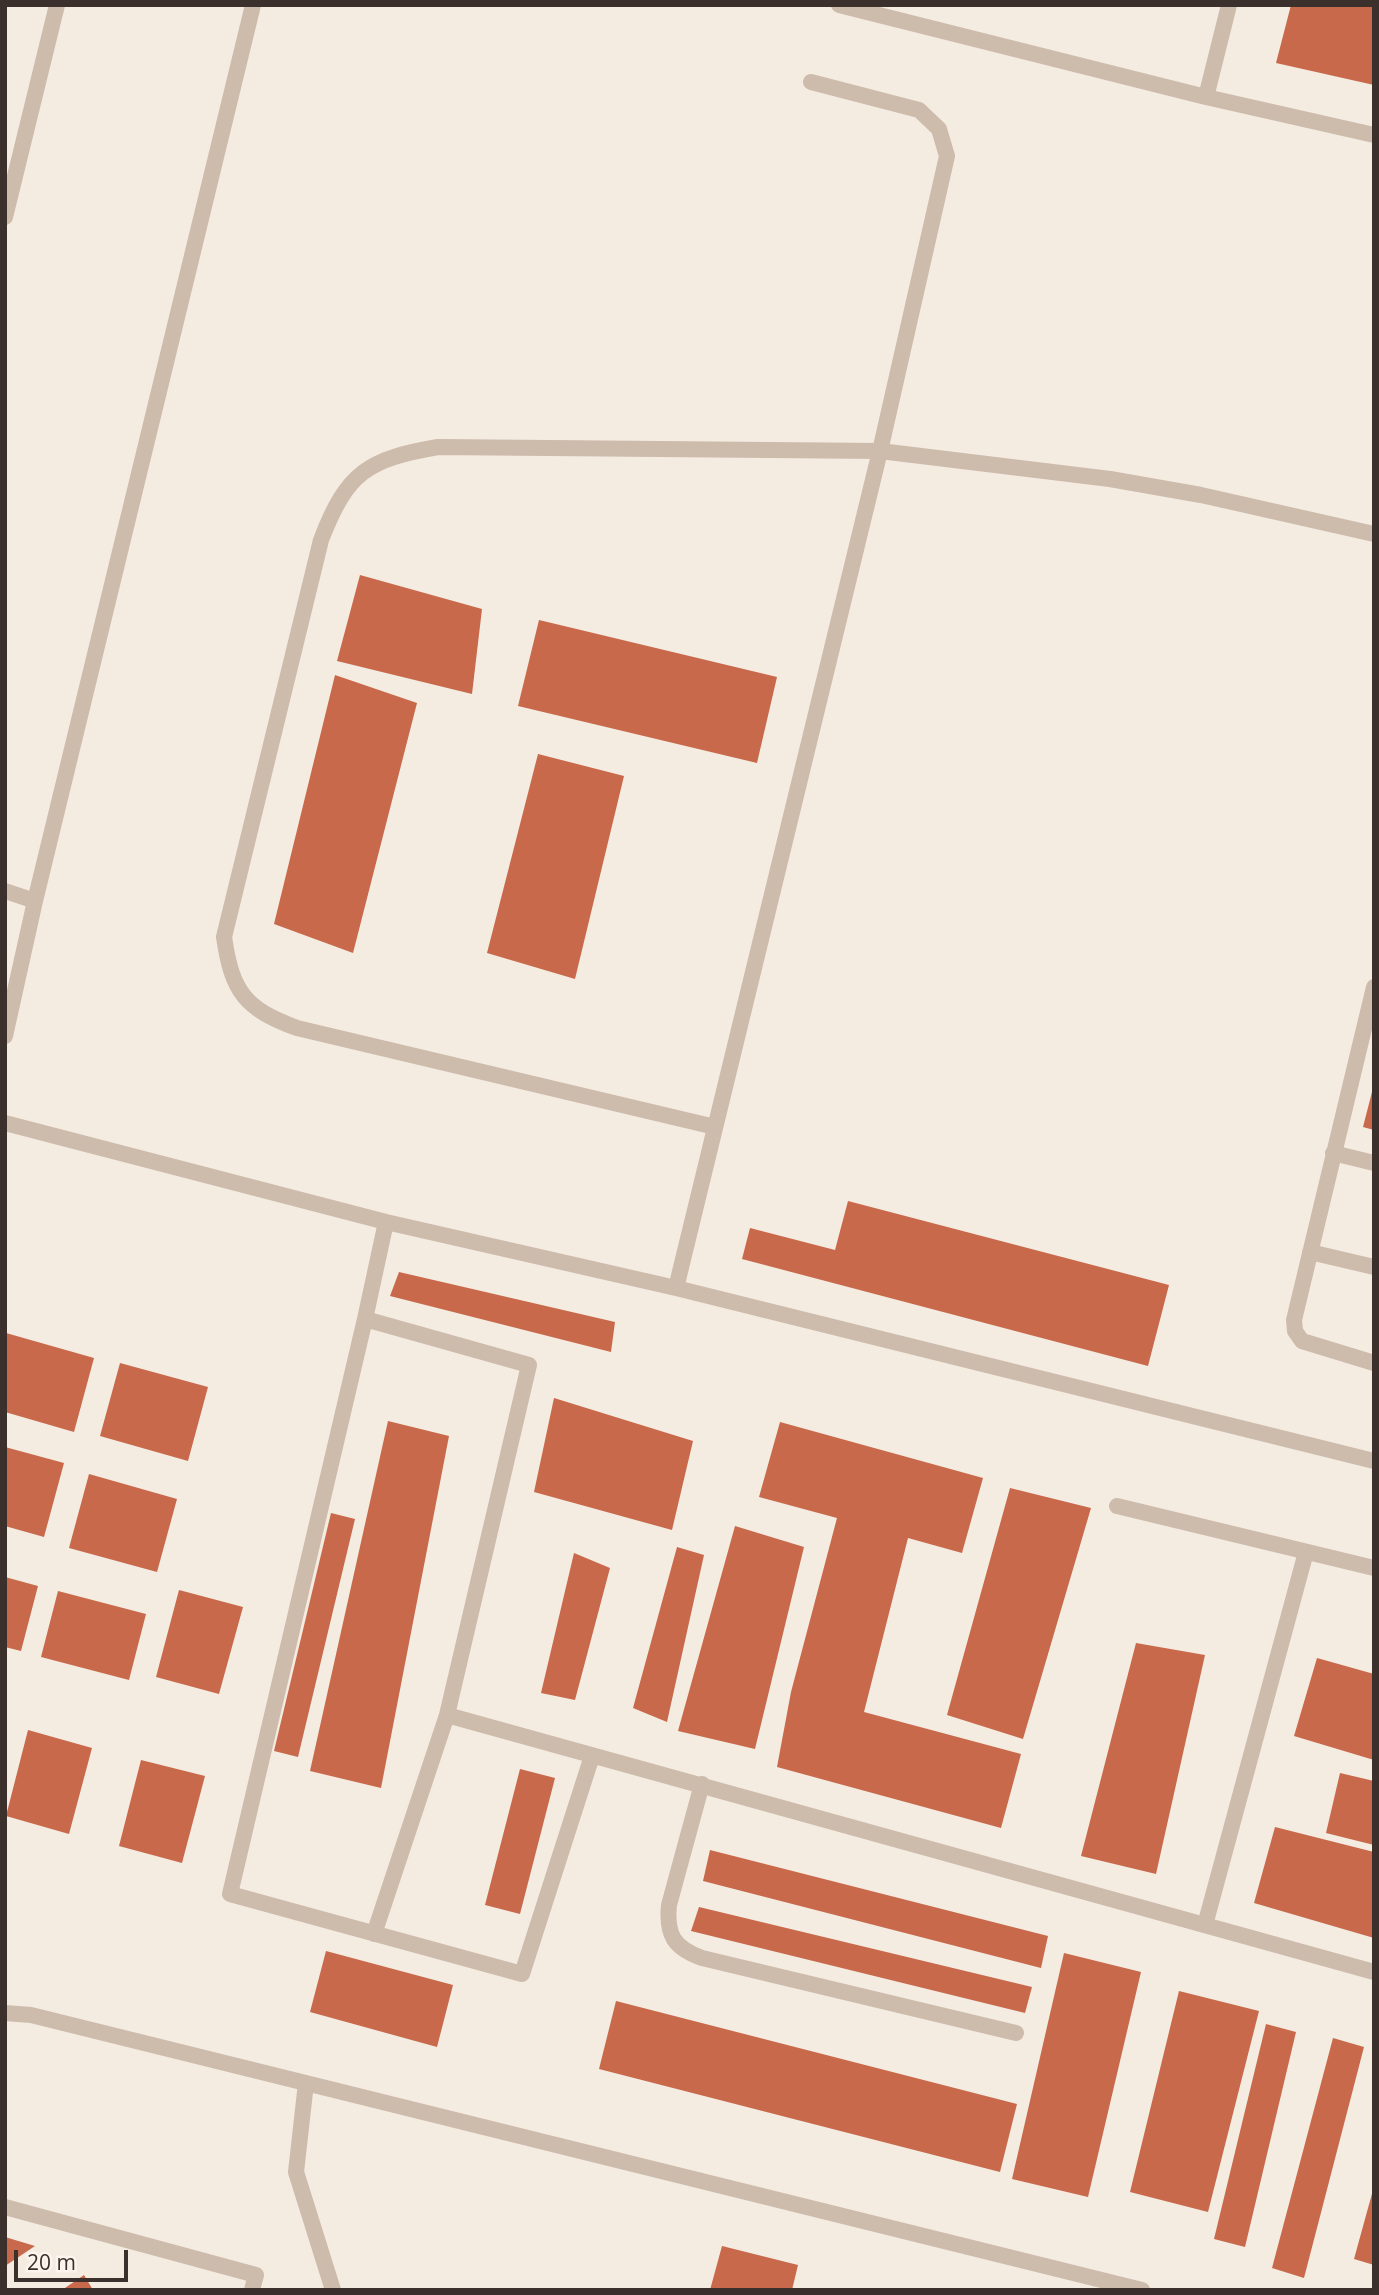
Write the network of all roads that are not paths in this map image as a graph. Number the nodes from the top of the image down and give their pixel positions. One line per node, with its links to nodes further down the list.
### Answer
1 (57, 5): 8 (lane)
2 (253, 5): 12 (lane)
3 (839, 5): 6 (lane)
4 (1229, 5): 6 (lane)
5 (811, 82): 9 (lane)
6 (1206, 97): 7 (lane)
7 (1374, 135)
8 (5, 217)
9 (880, 451): 10 (lane); 16 (lane); 16 (lane)
10 (1374, 534)
11 (5, 891): 12 (lane)
12 (35, 901): 14 (lane)
13 (1374, 987): 17 (lane)
14 (5, 1036)
15 (5, 1123): 19 (lane)
16 (715, 1127): 22 (lane)
17 (1334, 1153): 18 (lane); 20 (lane)
18 (1374, 1163)
19 (386, 1222): 22 (lane); 23 (lane)
20 (1310, 1252): 21 (lane); 24 (lane)
21 (1374, 1267)
22 (676, 1288): 25 (lane)
23 (365, 1319): 29 (lane); 33 (lane)
24 (1374, 1363)
25 (1374, 1461)
26 (1117, 1506): 27 (lane)
27 (1306, 1552): 28 (lane); 32 (lane)
28 (1374, 1568)
29 (447, 1716): 30 (lane); 33 (lane)
30 (592, 1756): 31 (lane); 33 (lane)
31 (702, 1784): 32 (lane); 36 (lane)
32 (1205, 1925): 34 (lane)
33 (374, 1934)
34 (1374, 1972)
35 (5, 2013): 37 (lane)
36 (1016, 2033)
37 (306, 2083): 40 (lane); 41 (lane)
38 (5, 2207): 39 (lane)
39 (252, 2290)
40 (333, 2290)
41 (1142, 2290)

